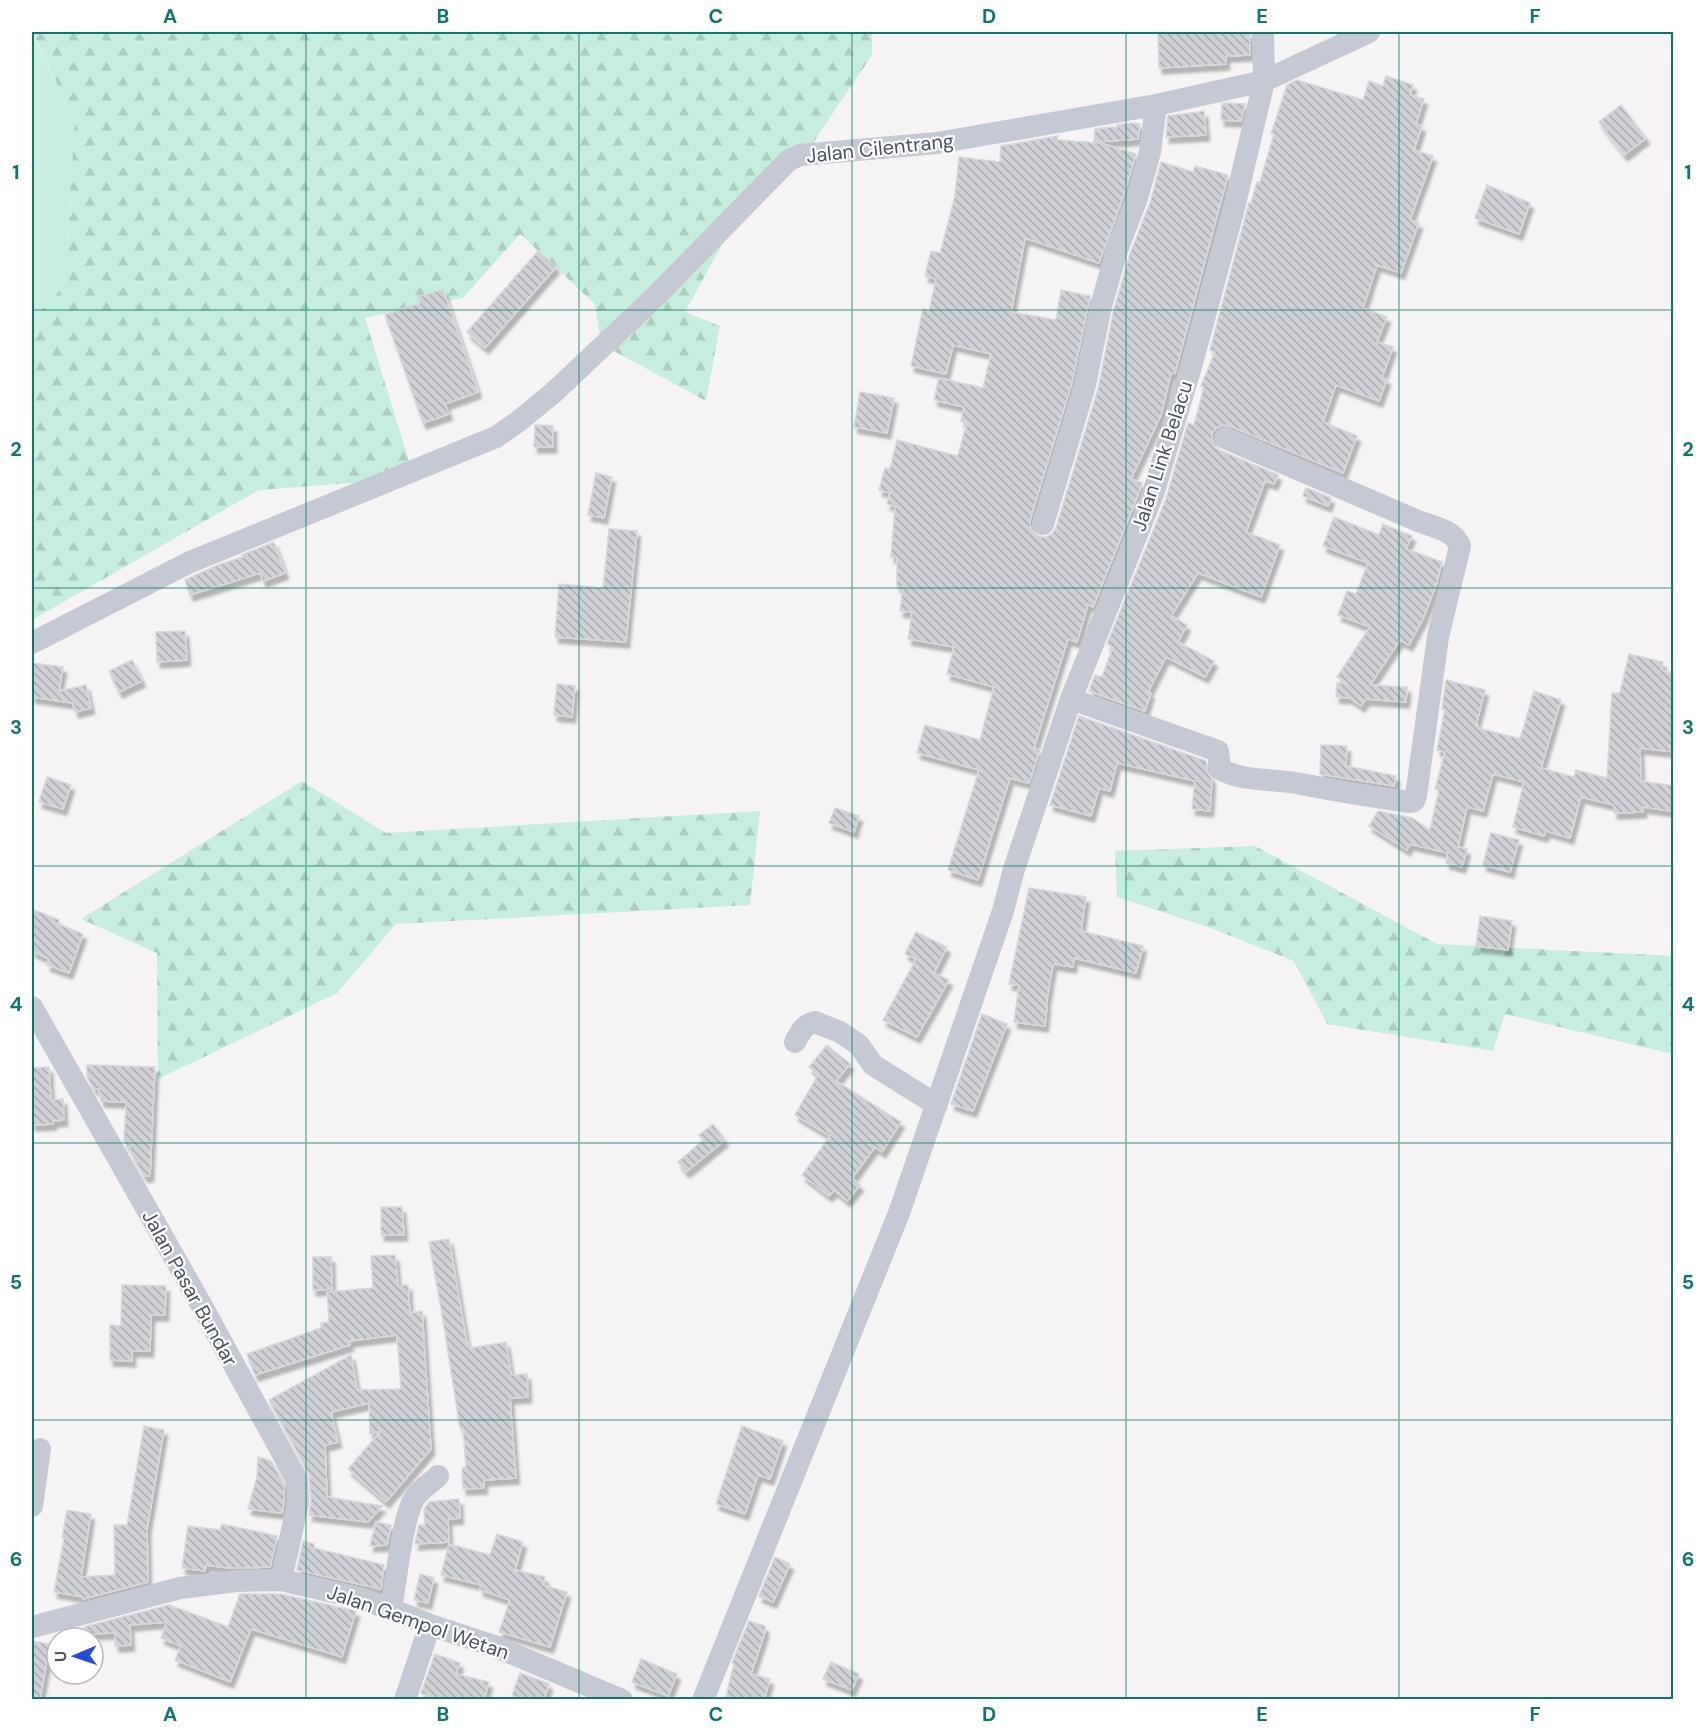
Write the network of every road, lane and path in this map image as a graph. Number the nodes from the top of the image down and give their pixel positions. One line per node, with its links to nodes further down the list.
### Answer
1 (1263, 32): 3 (street, Jalan Link Belacu)
2 (1369, 32): 3 (street, Jalan Cilentrang)
3 (1263, 81): 4 (street, Jalan Cilentrang); 8 (street, Jalan Link Belacu)
4 (1156, 105): 6 (street); 7 (street, Jalan Cilentrang)
5 (1225, 438): 8 (street)
6 (1043, 524)
7 (32, 643)
8 (1071, 699): 11 (street, Jalan Link Belacu)
9 (32, 1007): 15 (street, Jalan Pasar Bundar)
10 (795, 1042): 11 (street)
11 (937, 1105): 21 (street, Jalan Link Belacu)
12 (40, 1449): 14 (street)
13 (438, 1476): 16 (street)
14 (32, 1506)
15 (280, 1580): 16 (street, Jalan Gempol Wetan); 18 (street, Jalan Gempol Wetan)
16 (391, 1609): 17 (street, Jalan Gempol Wetan)
17 (430, 1625): 19 (street); 20 (street, Jalan Gempol Wetan)
18 (32, 1627)
19 (405, 1700)
20 (622, 1700)
21 (703, 1700)

